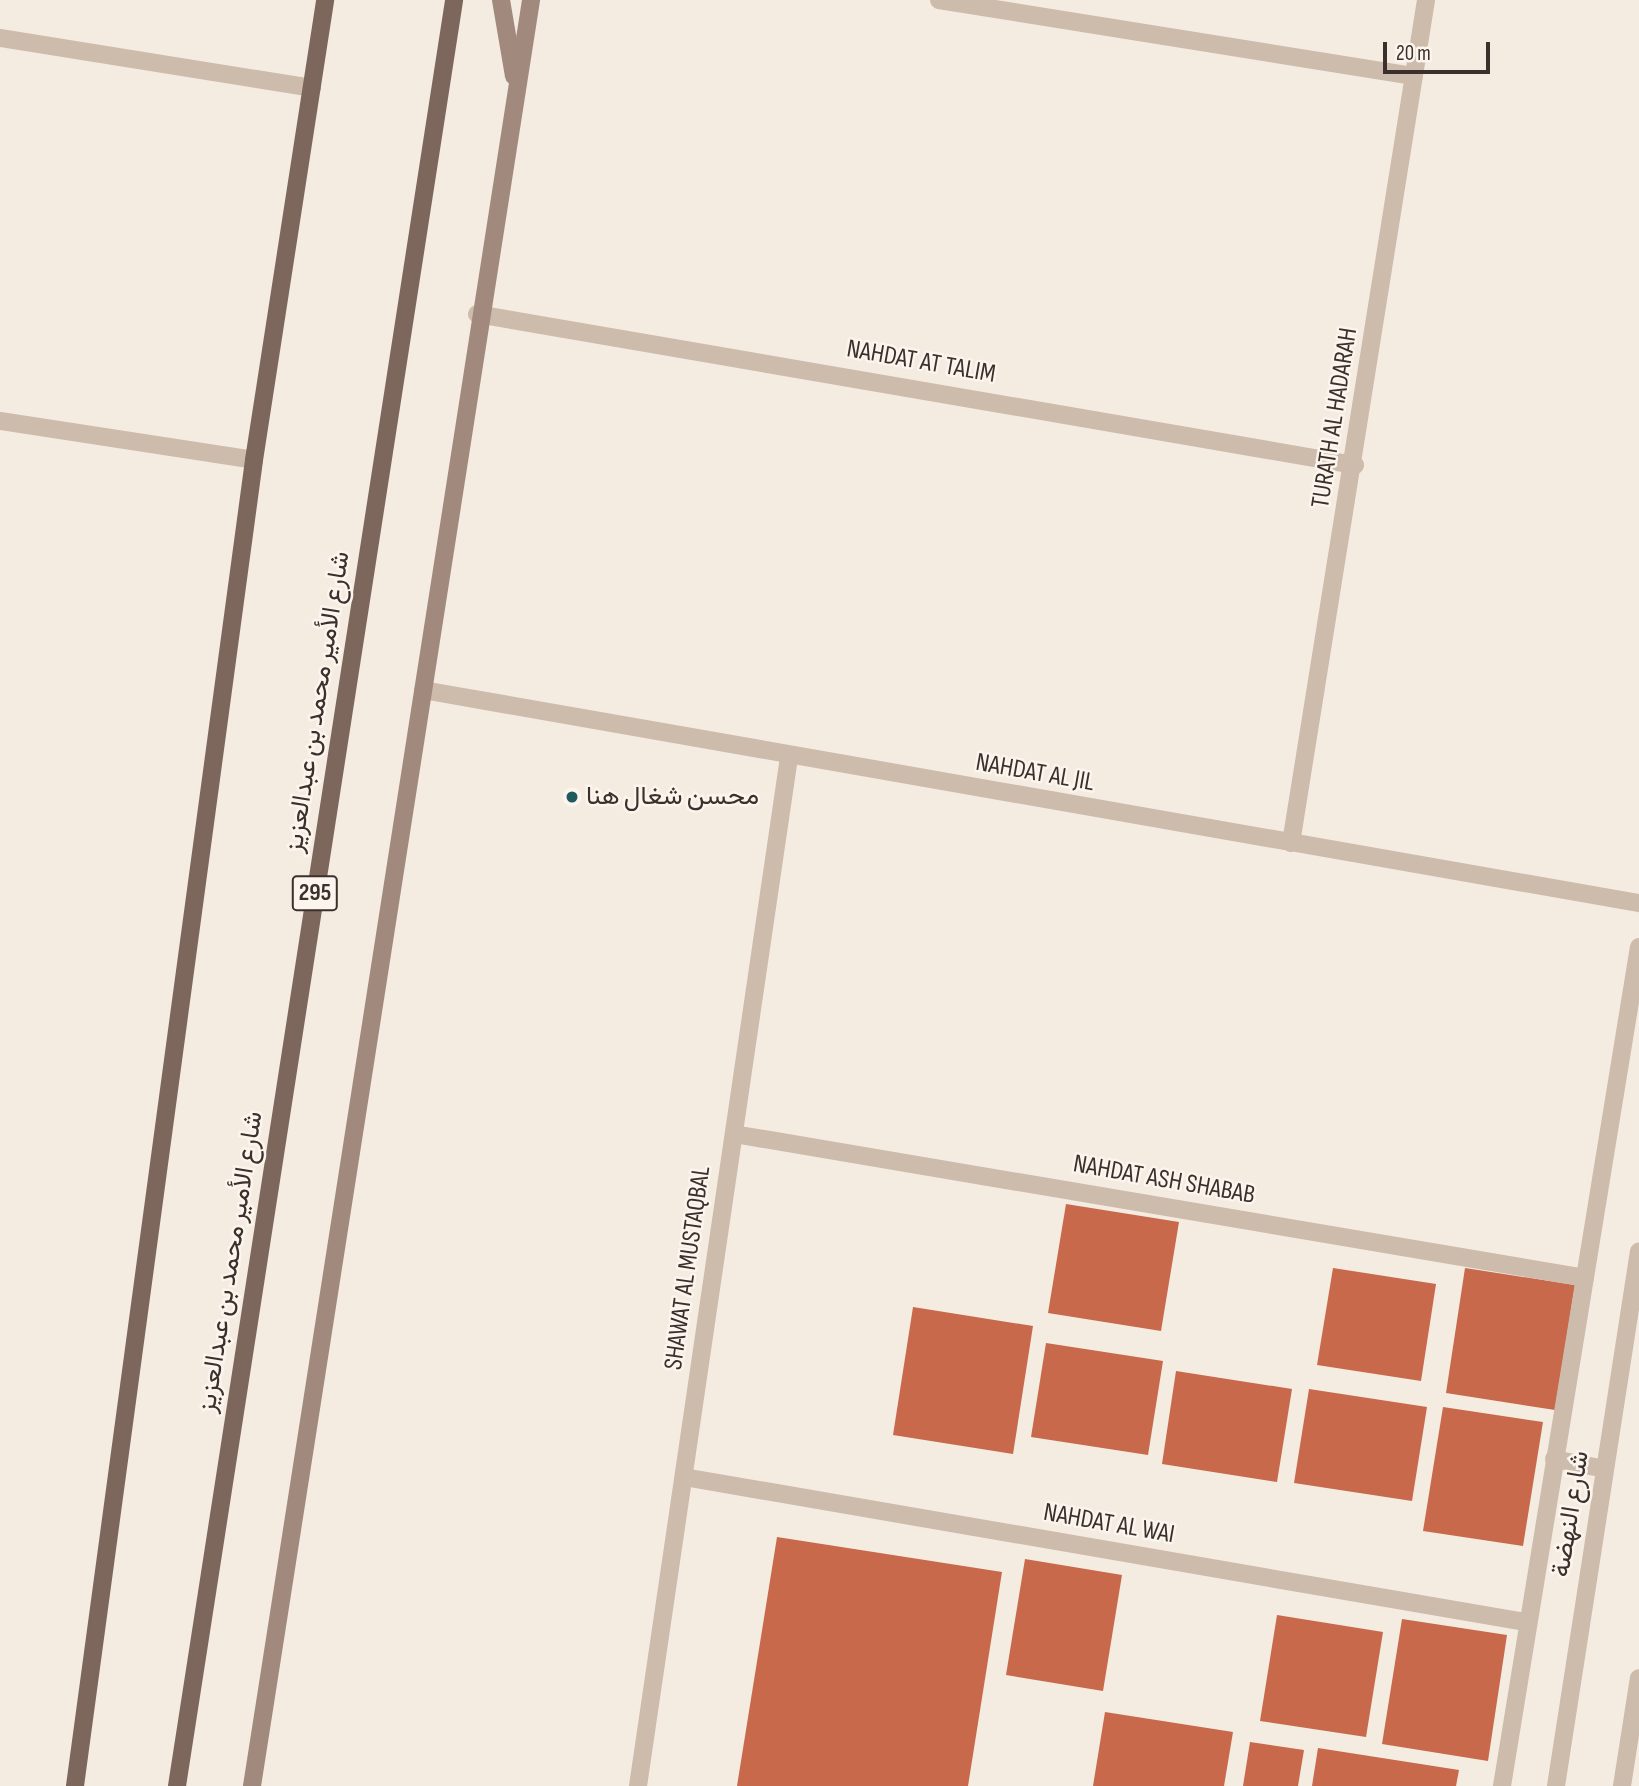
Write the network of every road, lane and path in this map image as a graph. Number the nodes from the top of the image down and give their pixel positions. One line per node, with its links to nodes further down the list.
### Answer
1 (325, 0): 9 (main road)
2 (454, 0): 29 (main road, شارع الأمير محمد بن عبدالعزيز / 295)
3 (501, 0): 10 (main road)
4 (531, 0): 10 (main road)
5 (939, 0): 8 (street)
6 (1426, 0): 8 (street, TURATH AL HADARAH)
7 (0, 38): 9 (street)
8 (1414, 76): 14 (street, TURATH AL HADARAH)
9 (312, 88): 13 (main road)
10 (516, 90): 11 (main road)
11 (477, 314): 14 (street, NAHDAT AT TALIM); 15 (main road)
12 (0, 421): 13 (street)
13 (254, 460): 28 (main road)
14 (1355, 465): 17 (street, TURATH AL HADARAH)
15 (423, 690): 16 (street, NAHDAT AL JIL); 30 (main road)
16 (789, 757): 17 (street, NAHDAT AL JIL); 20 (street, SHAWAT AL MUSTAQBAL)
17 (1291, 843): 18 (street, NAHDAT AL JIL)
18 (1639, 903)
19 (1639, 947): 22 (street)
20 (734, 1135): 22 (street, NAHDAT ASH SHABAB); 25 (street, SHAWAT AL MUSTAQBAL)
21 (1639, 1251): 24 (street, شارع النهضة)
22 (1585, 1278): 23 (street)
23 (1553, 1459): 24 (street); 26 (street)
24 (1605, 1469): 33 (street, شارع النهضة)
25 (684, 1477): 26 (street, NAHDAT AL WAI); 31 (street, SHAWAT AL MUSTAQBAL)
26 (1525, 1622): 32 (street)
27 (1639, 1678): 34 (street)
28 (75, 1786)
29 (177, 1786)
30 (252, 1786)
31 (638, 1786)
32 (1502, 1786)
33 (1556, 1786)
34 (1622, 1786)

